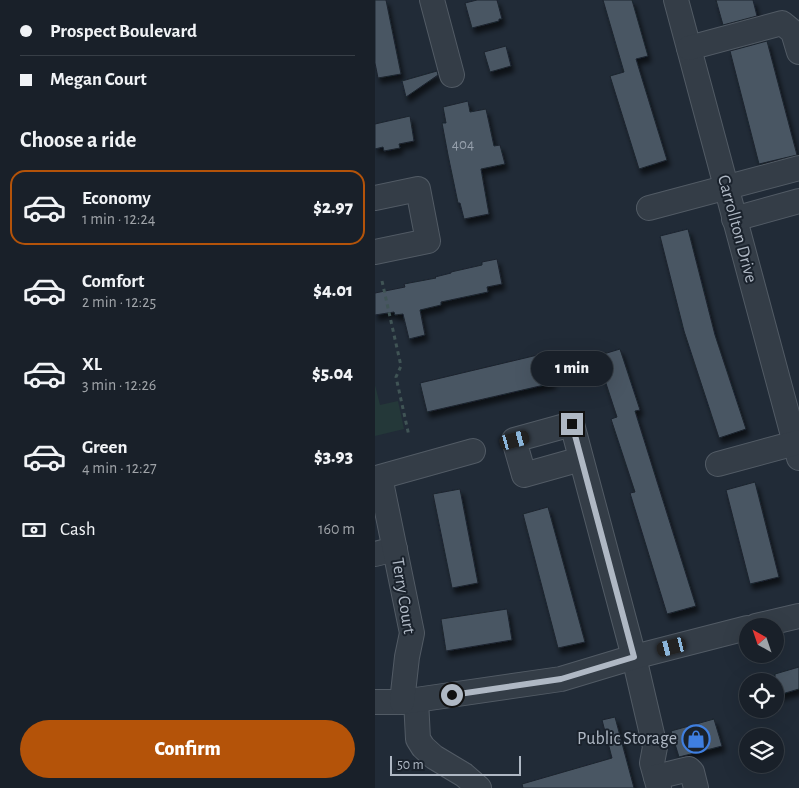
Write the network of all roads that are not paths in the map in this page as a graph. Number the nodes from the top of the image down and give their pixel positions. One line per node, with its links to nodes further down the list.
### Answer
1 (432, 0): 5 (street)
2 (676, 0): 3 (street, Carrollton Drive)
3 (689, 48): 4 (street); 7 (street, Carrollton Drive)
4 (799, 52)
5 (452, 75)
6 (799, 168): 7 (street)
7 (725, 187): 10 (street); 11 (street, Carrollton Drive)
8 (375, 198): 12 (street)
9 (799, 201): 11 (street)
10 (649, 208)
11 (735, 219): 13 (street, Carrollton Drive)
12 (375, 252)
13 (798, 448): 16 (street)
14 (473, 451): 17 (street, Terry Court)
15 (581, 459): 21 (street)
16 (719, 464)
17 (385, 552): 22 (street, Terry Court)
18 (799, 616): 19 (street)
19 (784, 619)
20 (739, 630): 21 (street)
21 (634, 657): 22 (street); 24 (street)
22 (409, 701): 23 (street); 25 (street, Terry Court)
23 (375, 702)
24 (657, 782): 26 (street)
25 (479, 788)
26 (696, 788)

